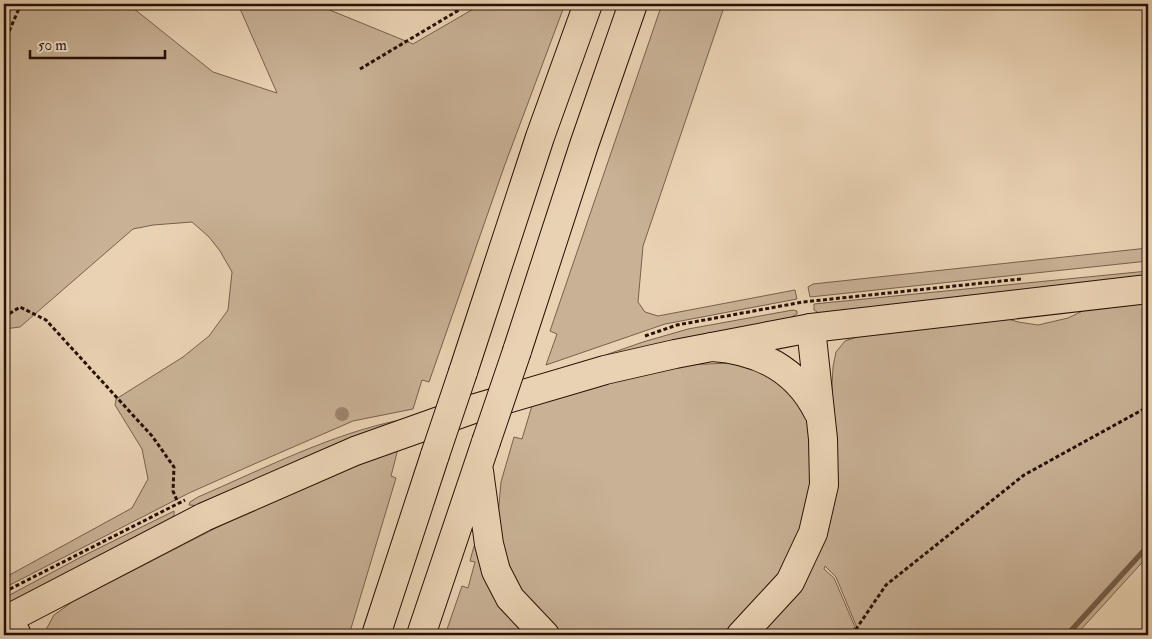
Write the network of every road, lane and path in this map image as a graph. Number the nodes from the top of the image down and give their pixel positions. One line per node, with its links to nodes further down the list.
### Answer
1 (21, 4): 5 (path)
2 (469, 4): 6 (path)
3 (588, 4): 16 (main road, bridge)
4 (632, 4): 13 (main road, bridge)
5 (4, 43)
6 (360, 69)
7 (1148, 289): 9 (main road)
8 (4, 317): 14 (path)
9 (811, 328): 10 (main road); 12 (main road)
10 (712, 346): 12 (main road); 15 (main road)
11 (1148, 413): 20 (path)
12 (821, 418): 19 (main road)
13 (482, 454): 17 (main road); 18 (main road)
14 (178, 503)
15 (10, 625)
16 (376, 635)
17 (421, 635)
18 (545, 635)
19 (741, 635)
20 (852, 635)

